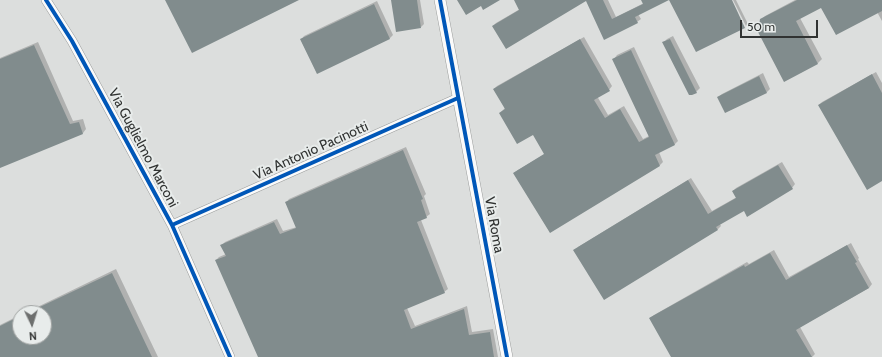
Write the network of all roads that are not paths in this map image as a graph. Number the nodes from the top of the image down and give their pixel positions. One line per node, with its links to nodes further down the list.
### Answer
1 (46, 0): 4 (street, Via Guglielmo Marconi)
2 (440, 0): 3 (street, Via Roma)
3 (458, 98): 4 (street, Via Antonio Pacinotti); 6 (street, Via Roma)
4 (172, 225): 5 (street, Via Guglielmo Marconi)
5 (230, 357)
6 (507, 357)

